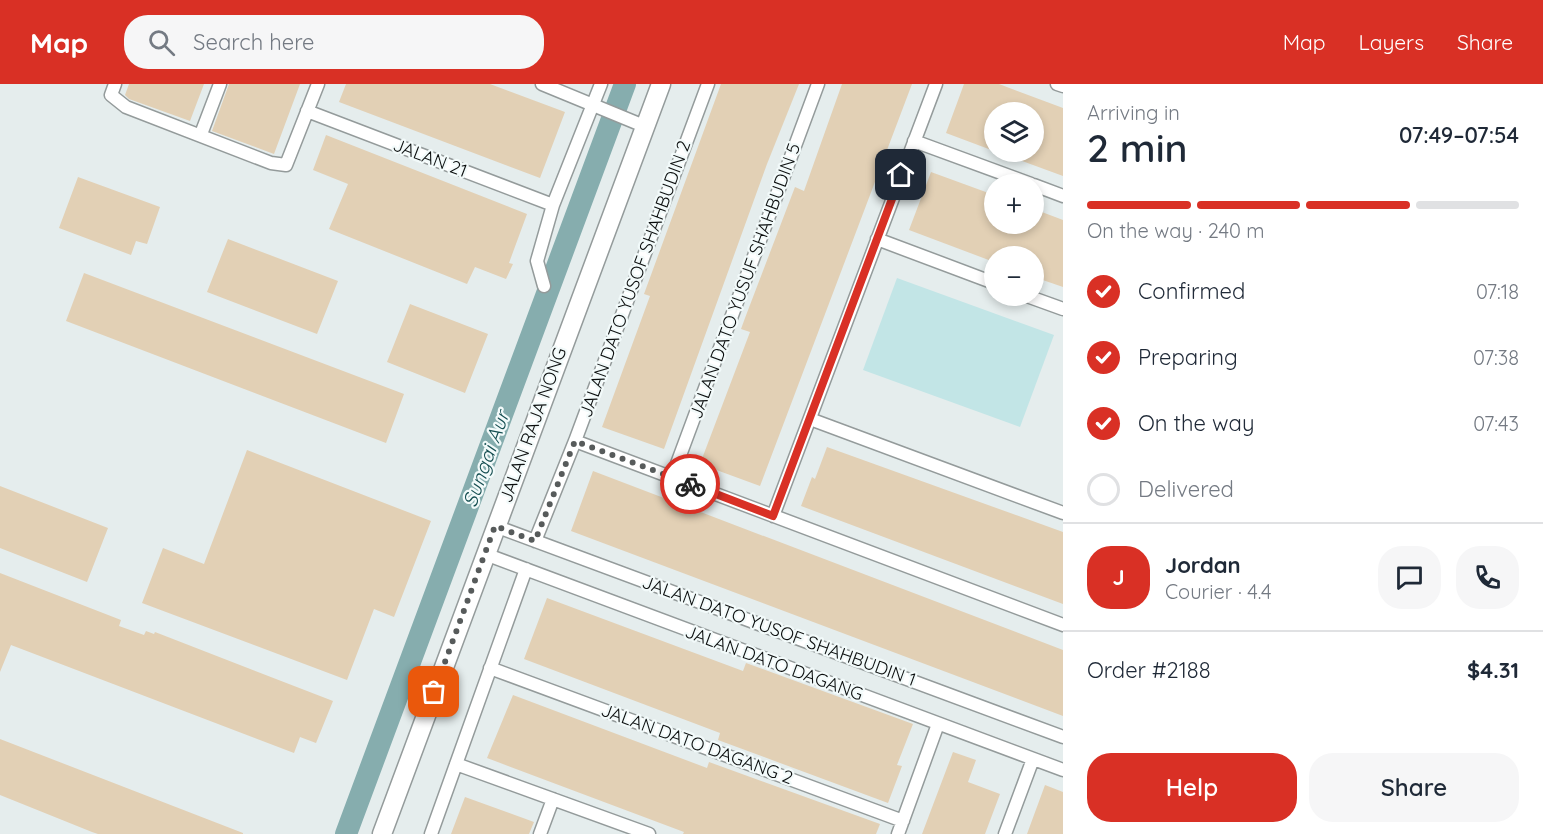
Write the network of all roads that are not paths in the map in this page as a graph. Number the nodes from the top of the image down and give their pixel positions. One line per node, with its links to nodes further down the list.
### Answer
1 (220, 84): 15 (street)
2 (318, 84): 13 (street)
3 (542, 84): 12 (street)
4 (601, 84): 12 (street)
5 (661, 84): 14 (main road, JALAN RAJA NONG)
6 (708, 84): 27 (street, JALAN DATO YUSOF SHAHBUDIN 2)
7 (818, 84): 28 (street, JALAN DATO YUSUF SHAHBUDIN 5)
8 (936, 84): 16 (street)
9 (1056, 84): 10 (street)
10 (1063, 86)
11 (113, 89): 15 (street)
12 (593, 105): 14 (street); 20 (street)
13 (307, 111): 15 (street); 20 (street, JALAN 21)
14 (644, 126): 31 (main road, JALAN RAJA NONG)
15 (201, 134)
16 (914, 141): 17 (street); 21 (street)
17 (1002, 174)
18 (1044, 189): 19 (street)
19 (1063, 196)
20 (553, 205): 23 (street)
21 (877, 239): 22 (street); 26 (street)
22 (984, 279)
23 (544, 286)
24 (1044, 302): 25 (street)
25 (1063, 309)
26 (810, 419): 29 (street); 30 (street)
27 (575, 441): 28 (street); 32 (street, JALAN DATO YUSOF SHAHBUDIN 2)
28 (672, 477): 30 (street)
29 (1063, 513)
30 (773, 516): 35 (street)
31 (495, 526): 32 (street, JALAN DATO YUSOF SHAHBUDIN 1); 33 (main road, JALAN RAJA NONG)
32 (535, 541): 38 (street, JALAN DATO YUSOF SHAHBUDIN 1)
33 (485, 554): 34 (street, JALAN DATO DAGANG); 44 (main road, JALAN RAJA NONG)
34 (526, 569): 36 (street); 37 (street, JALAN DATO DAGANG)
35 (1063, 625)
36 (490, 668): 40 (street); 43 (street, JALAN DATO DAGANG 2)
37 (938, 724): 39 (street, JALAN DATO DAGANG); 43 (street)
38 (1063, 737)
39 (1033, 759): 41 (street, JALAN DATO DAGANG); 49 (street)
40 (456, 764): 42 (street); 45 (street)
41 (1063, 770)
42 (553, 799): 46 (street); 47 (street)
43 (903, 821): 48 (street)
44 (382, 834)
45 (430, 834)
46 (540, 834)
47 (649, 834)
48 (898, 834)
49 (1005, 834)

